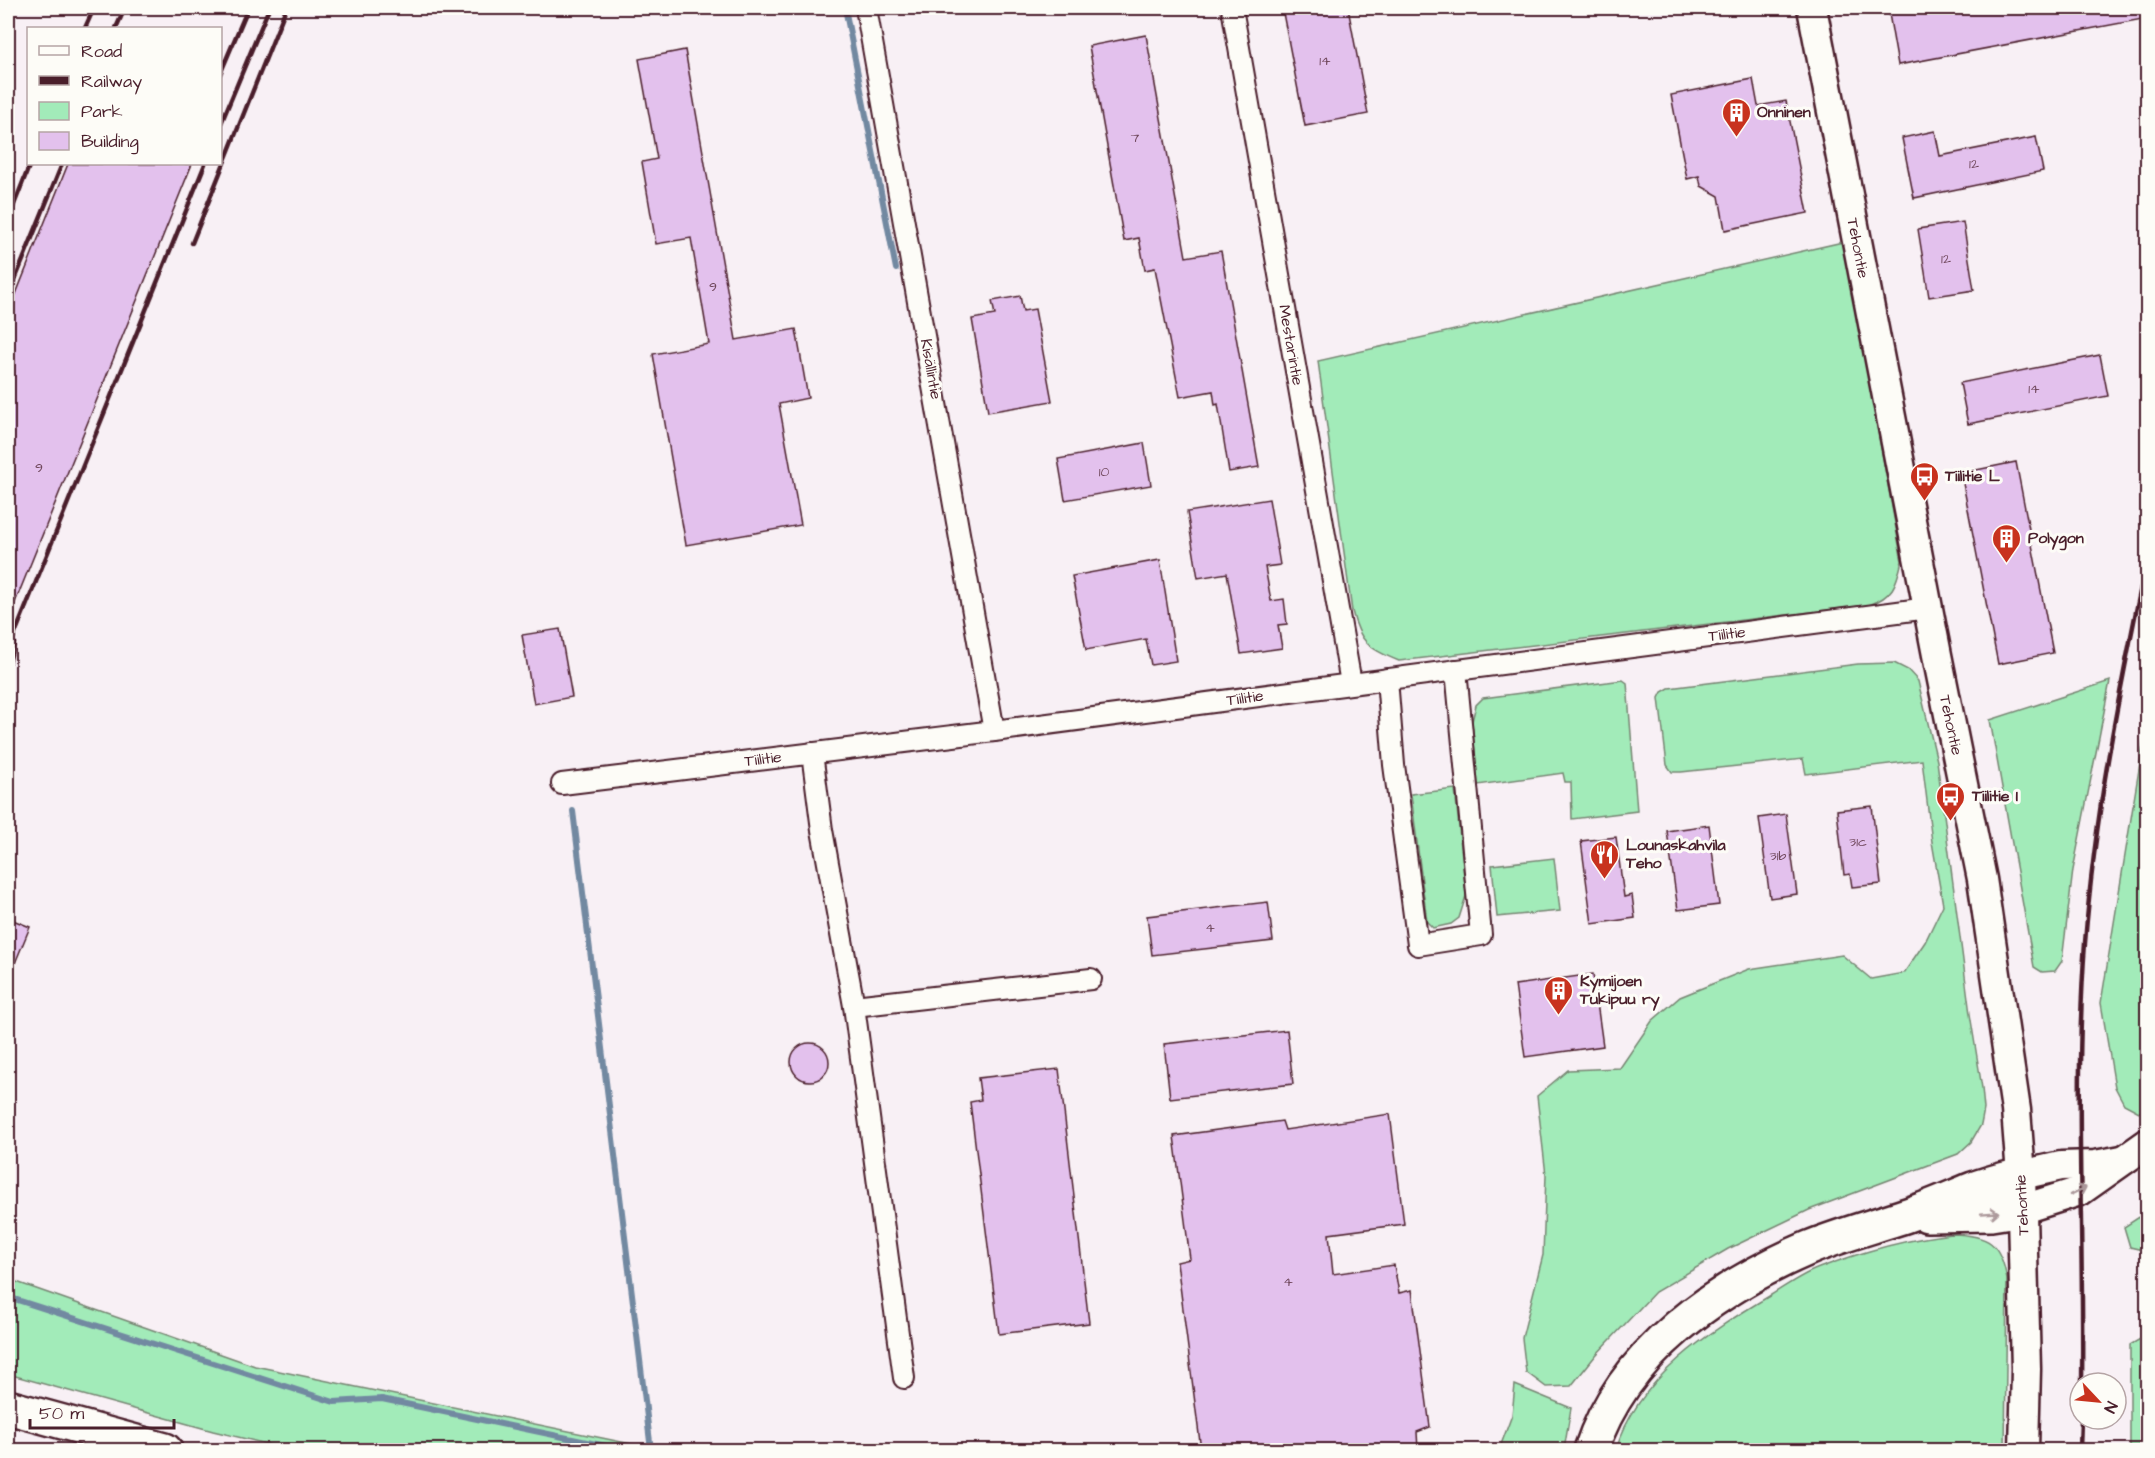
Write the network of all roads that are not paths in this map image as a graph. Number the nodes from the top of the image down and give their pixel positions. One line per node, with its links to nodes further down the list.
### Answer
1 (866, 8): 8 (street, Kisällintie)
2 (1232, 8): 7 (street, Mestarintie)
3 (1812, 8): 4 (street, Tehontie)
4 (1928, 608): 5 (street, Tiilitie); 14 (street, Tehontie)
5 (1456, 670): 6 (street, Tiilitie); 6 (street)
6 (1387, 679): 7 (street, Tiilitie)
7 (1351, 683): 8 (street, Tiilitie)
8 (994, 732): 9 (street, Tiilitie)
9 (812, 753): 10 (street, Tiilitie); 12 (street)
10 (562, 784)
11 (1091, 979): 12 (street)
12 (854, 1006): 17 (street)
13 (2137, 1151): 14 (street); 15 (street, one-way to 13)
14 (2021, 1175): 15 (street, Tehontie); 16 (highway)
15 (2023, 1209): 16 (highway, one-way to 15); 21 (street, Tehontie)
16 (1890, 1221): 20 (highway)
17 (904, 1378)
18 (8, 1407): 19 (highway)
19 (165, 1450)
20 (1592, 1450)
21 (2024, 1450)

